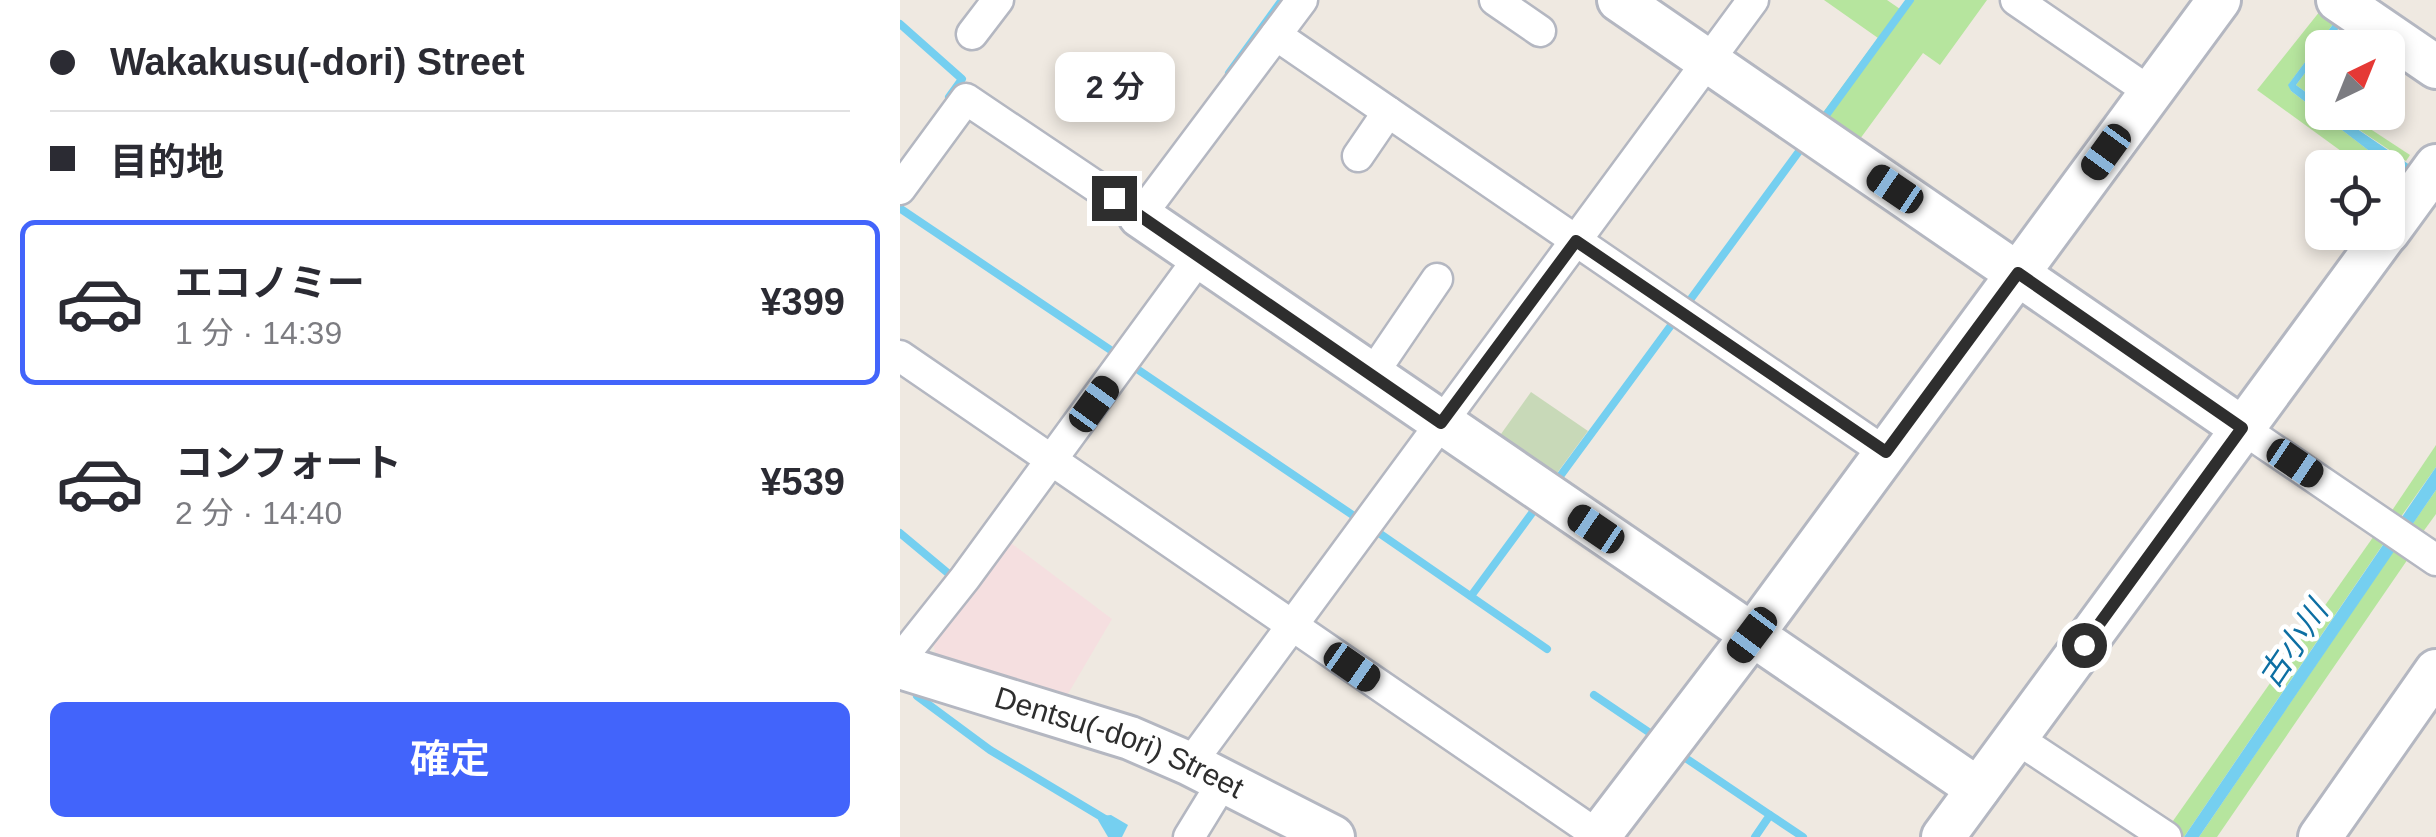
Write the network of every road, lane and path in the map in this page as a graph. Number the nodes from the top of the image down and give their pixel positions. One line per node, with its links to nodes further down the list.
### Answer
1 (998, 0): 10 (street)
2 (1302, 0): 11 (street)
3 (1619, 0): 12 (street)
4 (1753, 0): 12 (street)
5 (2016, 0): 14 (street)
6 (2219, 0): 14 (street)
7 (1503, 2): 9 (street)
8 (2345, 5): 13 (street)
9 (1540, 31)
10 (972, 34)
11 (1276, 35): 15 (street); 20 (street)
12 (1708, 61): 21 (street); 24 (street)
13 (2436, 67)
14 (2150, 92): 24 (street)
15 (1388, 112): 16 (street); 21 (street)
16 (1358, 156)
17 (2427, 178): 19 (street)
18 (900, 189): 20 (street)
19 (2405, 208)
20 (1140, 216): 23 (street)
21 (1576, 241): 28 (street); 30 (street)
22 (2374, 250): 29 (street)
23 (1199, 258): 27 (street); 31 (street)
24 (2018, 273): 29 (street); 30 (street)
25 (1437, 279): 27 (street)
26 (900, 356): 31 (street)
27 (1372, 376): 28 (street)
28 (1441, 423): 33 (street); 34 (street)
29 (2242, 428): 32 (street); 37 (street)
30 (1886, 452): 34 (street)
31 (1052, 462): 33 (street); 35 (street)
32 (2436, 560)
33 (1291, 625): 38 (street); 40 (street)
34 (1752, 635): 39 (street); 40 (street)
35 (904, 650): 38 (street, Dentsu(-dori) Street)
36 (2436, 671): 45 (street)
37 (2016, 738): 39 (street); 44 (street)
38 (1207, 772): 41 (street); 42 (street, Dentsu(-dori) Street)
39 (1978, 789): 43 (street)
40 (1599, 836)
41 (1190, 837)
42 (1333, 837)
43 (1944, 837)
44 (2166, 837)
45 (2320, 837)

